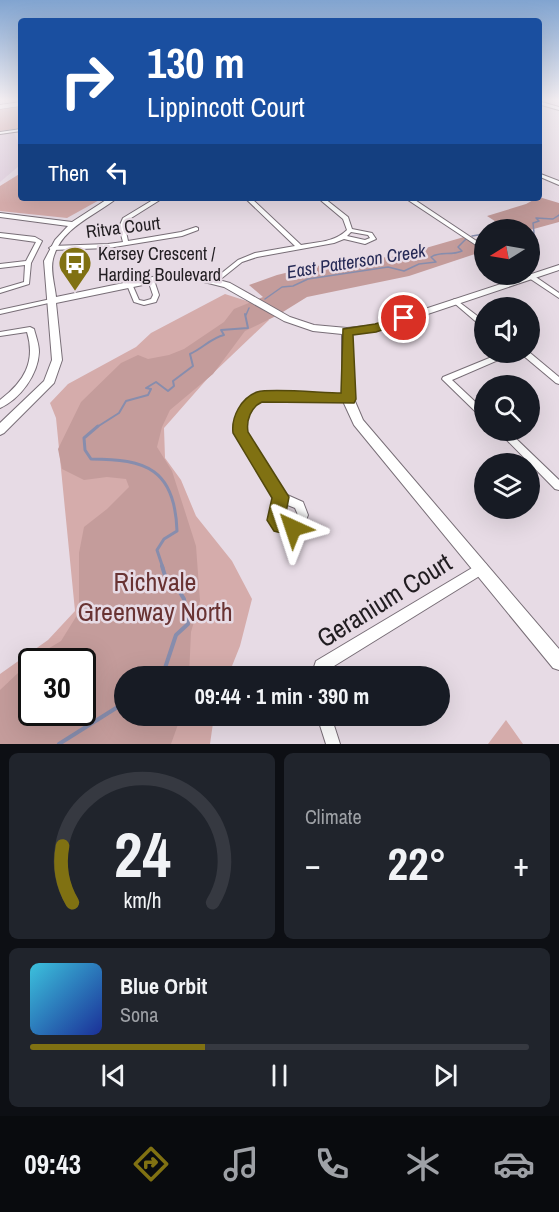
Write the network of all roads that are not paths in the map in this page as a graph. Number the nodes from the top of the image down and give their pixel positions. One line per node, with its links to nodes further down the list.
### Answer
1 (542, 176): 2 (street)
2 (559, 183)
3 (109, 201): 9 (street)
4 (155, 201): 15 (street)
5 (251, 201): 16 (street)
6 (325, 201): 11 (street)
7 (413, 201): 14 (street)
8 (0, 215): 9 (street)
9 (72, 225): 17 (street)
10 (196, 229): 15 (street, Ritva Court)
11 (350, 230): 13 (street); 13 (street)
12 (0, 235): 18 (street)
13 (343, 237): 16 (street)
14 (474, 241)
15 (126, 243): 17 (street, Ritva Court)
16 (299, 246): 23 (street)
17 (52, 248): 29 (street)
18 (28, 263): 19 (street); 27 (street)
19 (0, 266)
20 (559, 267): 21 (street)
21 (540, 272)
22 (151, 280): 23 (street); 25 (street); 25 (street)
23 (216, 281): 33 (street)
24 (540, 284): 28 (street)
25 (130, 285): 29 (street)
26 (501, 285): 30 (street)
27 (0, 291)
28 (559, 296)
29 (51, 301): 31 (street); 41 (street)
30 (455, 301): 32 (street); 33 (street)
31 (0, 312)
32 (474, 316)
33 (347, 331): 38 (street)
34 (0, 334): 39 (street)
35 (486, 363): 40 (street)
36 (537, 363): 37 (street)
37 (559, 381)
38 (348, 399): 44 (street); 45 (street)
39 (0, 405)
40 (474, 406)
41 (0, 430)
42 (512, 441): 43 (street)
43 (559, 486)
44 (281, 497)
45 (482, 568): 46 (street); 47 (street, Geranium Court)
46 (559, 662)
47 (321, 666)
48 (327, 726): 49 (street)
49 (333, 744)

